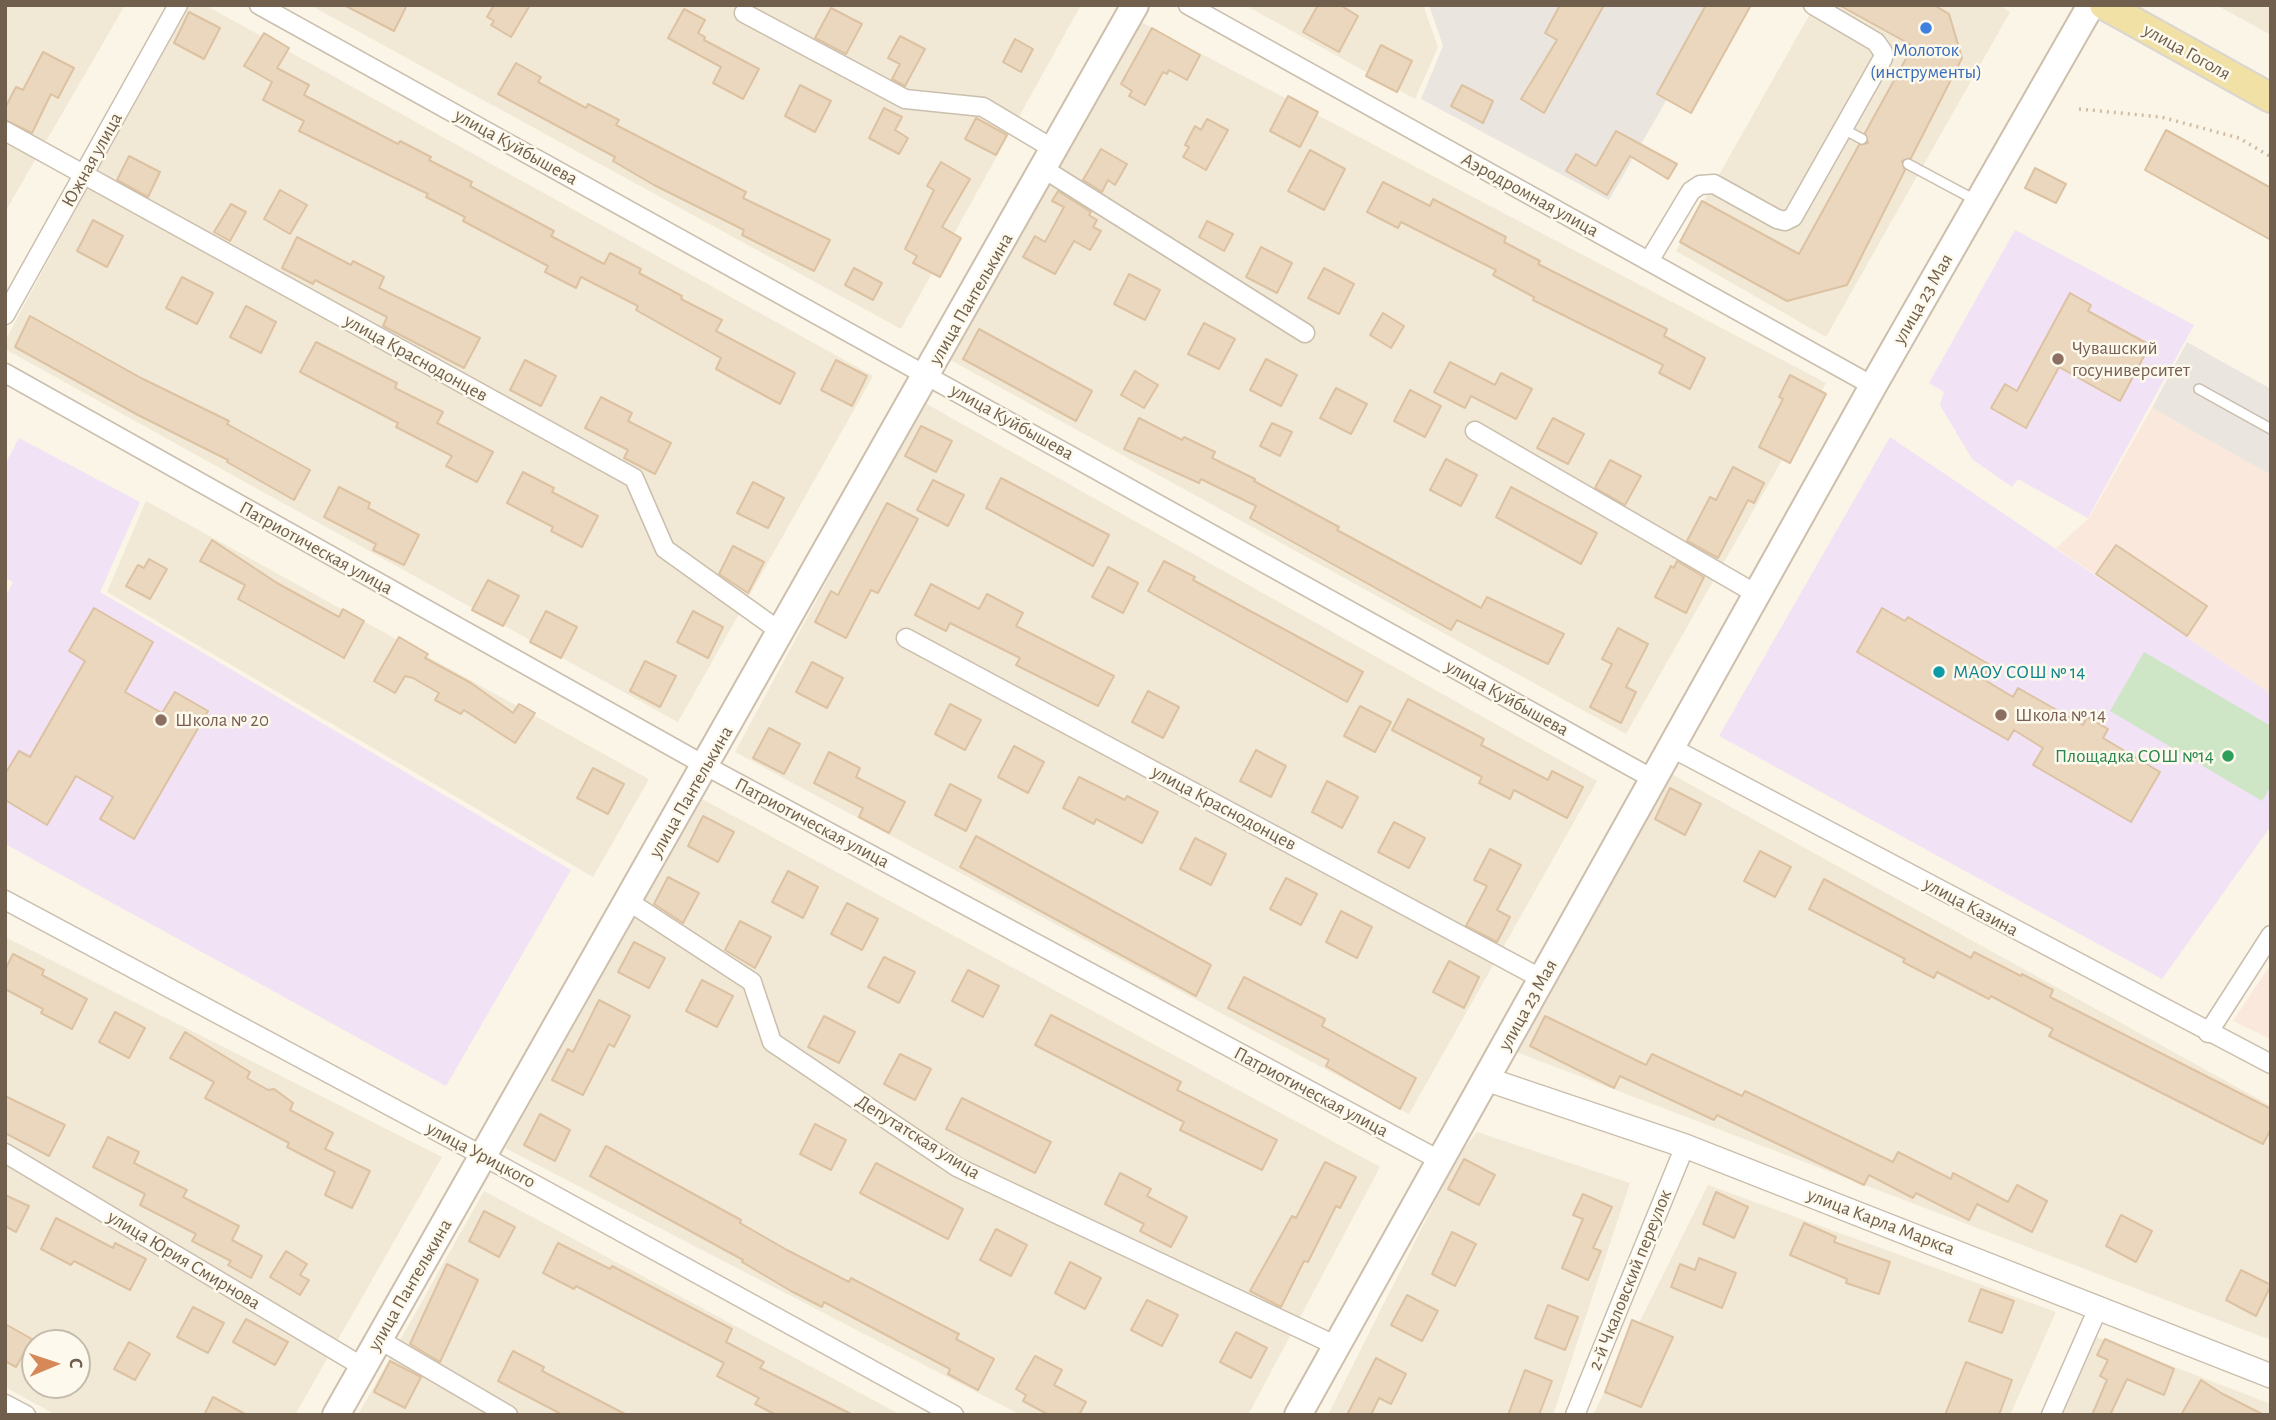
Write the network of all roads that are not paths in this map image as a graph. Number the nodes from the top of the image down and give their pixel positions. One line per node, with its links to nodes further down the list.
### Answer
1 (178, 5): 15 (street, Южная улица)
2 (259, 5): 21 (street, улица Куйбышева)
3 (1135, 5): 13 (main road, улица Пантелькина)
4 (1188, 5): 17 (street, Аэродромная улица)
5 (1813, 5): 10 (street)
6 (2091, 5): 16 (main road, улица 23 Мая)
7 (2104, 5): 9 (main road, улица Гоголя)
8 (744, 13): 13 (street)
9 (2271, 98)
10 (1845, 130): 12 (lane); 17 (street)
11 (5, 131): 15 (street, улица Краснодонцев)
12 (1862, 139)
13 (1050, 159): 19 (street); 21 (main road, улица Пантелькина)
14 (1908, 164): 16 (lane)
15 (84, 176): 18 (street, Южная улица); 27 (street, улица Краснодонцев)
16 (1979, 202): 22 (main road, улица 23 Мая)
17 (1649, 261): 22 (street, Аэродромная улица)
18 (5, 315)
19 (1304, 333)
20 (5, 373): 30 (street, Патриотическая улица)
21 (928, 375): 27 (main road, улица Пантелькина); 31 (street, улица Куйбышева)
22 (1873, 386): 26 (main road, улица 23 Мая)
23 (2199, 389): 24 (lane)
24 (2271, 429)
25 (1475, 431): 26 (street)
26 (1758, 595): 29 (main road, улица 23 Мая)
27 (781, 632): 30 (main road, улица Пантелькина)
28 (906, 638): 35 (street, улица Краснодонцев)
29 (1672, 748): 31 (main road, улица 23 Мая); 36 (street, улица Казина)
30 (706, 766): 33 (main road, улица Пантелькина); 42 (street, Патриотическая улица)
31 (1653, 779): 35 (main road, улица 23 Мая)
32 (5, 900): 41 (street, улица Урицкого)
33 (628, 901): 41 (main road, улица Пантелькина); 45 (street, Депутатская улица)
34 (2271, 935): 36 (street)
35 (1542, 979): 38 (main road, улица 23 Мая)
36 (2208, 1033): 37 (street, улица Казина)
37 (2271, 1064)
38 (1486, 1079): 39 (street, улица Карла Маркса); 42 (main road, улица 23 Мая)
39 (1685, 1146): 43 (street, улица Карла Маркса); 54 (street, 2-й Чкаловский переулок)
40 (5, 1153): 46 (street, улица Юрия Смирнова)
41 (483, 1156): 44 (main road, улица Пантелькина); 52 (street, улица Урицкого)
42 (1441, 1161): 45 (main road, улица 23 Мая)
43 (2099, 1307): 47 (street, улица Карла Маркса); 55 (street)
44 (380, 1340): 46 (main road, улица Пантелькина); 51 (street)
45 (1337, 1346): 53 (main road, улица 23 Мая)
46 (363, 1367): 50 (main road, улица Пантелькина)
47 (2271, 1376)
48 (5, 1404): 49 (street)
49 (26, 1415)
50 (337, 1415)
51 (508, 1415)
52 (954, 1415)
53 (1298, 1415)
54 (1575, 1415)
55 (2051, 1415)

